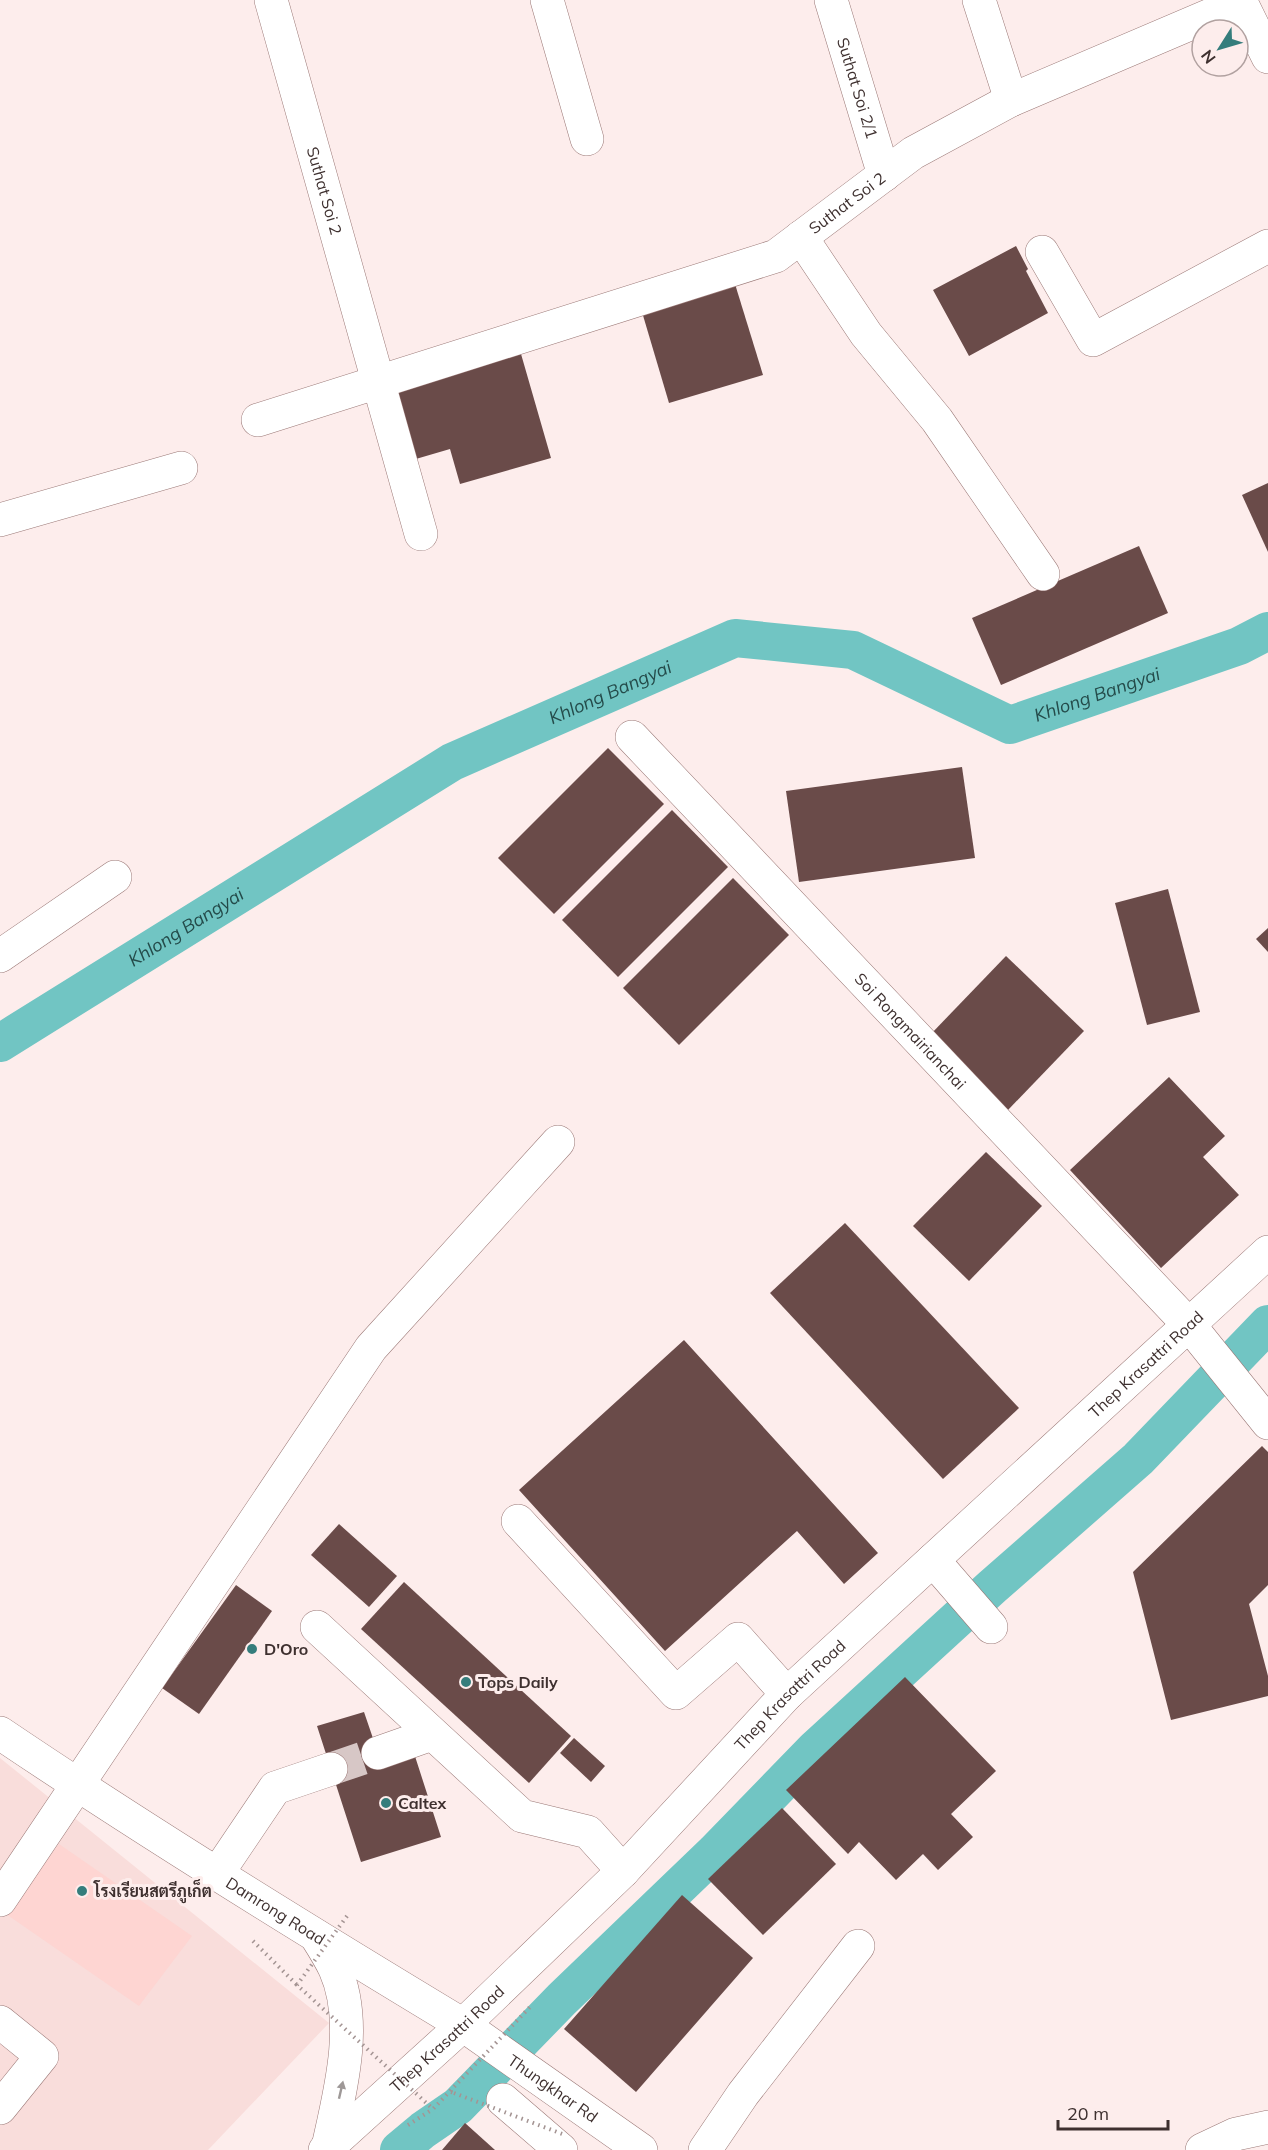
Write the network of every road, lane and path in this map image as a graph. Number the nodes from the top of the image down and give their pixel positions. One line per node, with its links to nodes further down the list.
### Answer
1 (271, 0): 13 (street, Suthat Soi 2)
2 (547, 0): 8 (street)
3 (831, 0): 9 (street, Suthat Soi 2/1)
4 (979, 0): 7 (street)
5 (1242, 1): 6 (street, Suthat Soi 2); 7 (street, Suthat Soi 2)
6 (1268, 57)
7 (1011, 100): 9 (street, Suthat Soi 2)
8 (587, 139)
9 (884, 175): 10 (street, Suthat Soi 2)
10 (801, 237): 13 (street, Suthat Soi 2); 18 (street)
11 (1268, 246): 12 (street)
12 (1042, 252)
13 (379, 383): 14 (street); 17 (street, Suthat Soi 2)
14 (258, 420)
15 (181, 468): 16 (street)
16 (0, 520)
17 (421, 534)
18 (1043, 574)
19 (632, 736): 24 (street, Soi Rongmairianchai)
20 (115, 877): 21 (street)
21 (0, 956)
22 (558, 1142): 35 (street)
23 (1268, 1252): 24 (street, Thep Krasattri Road)
24 (1190, 1326): 25 (street, Soi Rongmairianchai); 27 (street, Thep Krasattri Road)
25 (1268, 1423)
26 (518, 1521): 30 (street)
27 (933, 1560): 28 (street); 30 (street, Thep Krasattri Road)
28 (979, 1612)
29 (316, 1627): 32 (street)
30 (787, 1694): 36 (street, Thep Krasattri Road)
31 (0, 1733): 35 (street, Damrong Road)
32 (432, 1734): 33 (street); 36 (street)
33 (378, 1753)
34 (331, 1769): 37 (street)
35 (77, 1785): 37 (street, Damrong Road); 38 (street)
36 (623, 1871): 46 (street, Thep Krasattri Road)
37 (217, 1874): 41 (street, Damrong Road)
38 (0, 1900)
39 (347, 1916): 43 (path, bridge)
40 (247, 1934): 43 (path)
41 (316, 1936): 46 (street, Damrong Road); 52 (street, one-way to 41)
42 (858, 1946): 54 (street)
43 (297, 1985): 47 (path, bridge)
44 (531, 2006): 47 (path, bridge)
45 (0, 2022): 49 (street)
46 (475, 2033): 52 (street, Thep Krasattri Road); 53 (street, Thungkhar Rd)
47 (453, 2093): 51 (path, bridge)
48 (503, 2100): 51 (street)
49 (0, 2108)
50 (1268, 2127): 55 (street)
51 (563, 2143)
52 (326, 2148)
53 (635, 2148)
54 (705, 2150)
55 (1202, 2150)

